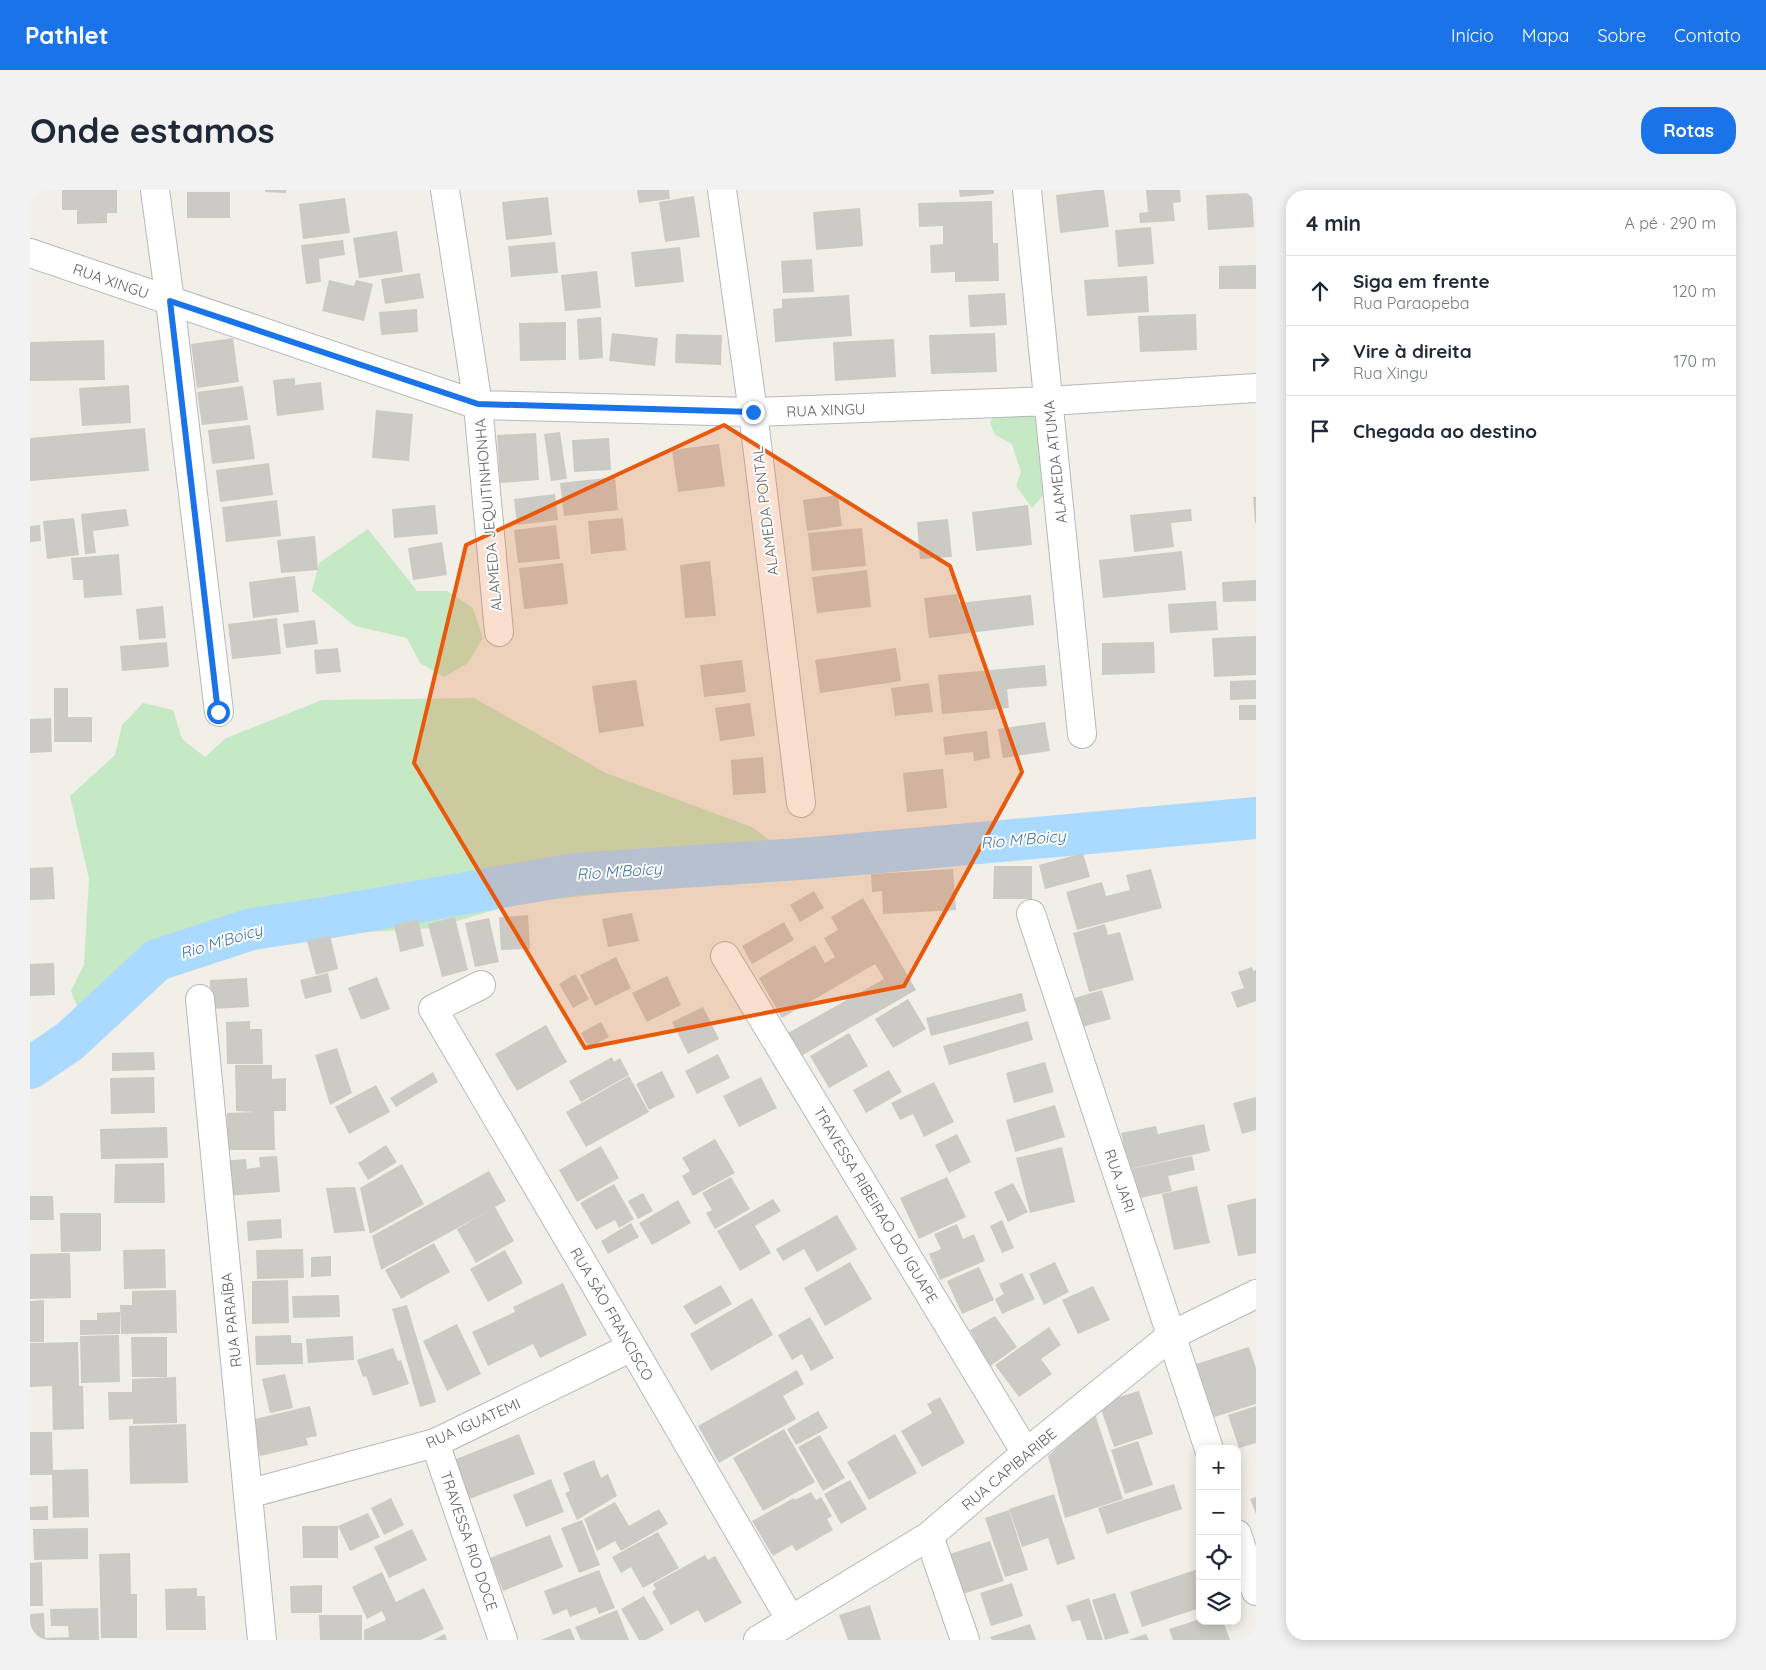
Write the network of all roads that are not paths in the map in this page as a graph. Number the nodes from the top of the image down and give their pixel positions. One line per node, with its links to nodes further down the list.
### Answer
1 (155, 190): 6 (street)
2 (445, 190): 9 (street, ALAMEDA JEQUITINHONHA)
3 (722, 190): 10 (street, ALAMEDA PONTAL)
4 (1027, 190): 8 (street, ALAMEDA ATUMA)
5 (30, 253): 6 (street, RUA XINGU)
6 (170, 301): 9 (street, RUA XINGU); 12 (street)
7 (1256, 388): 8 (street, RUA XINGU)
8 (1049, 401): 10 (street, RUA XINGU); 13 (street, ALAMEDA ATUMA)
9 (478, 404): 10 (street, RUA XINGU); 11 (street, ALAMEDA JEQUITINHONHA)
10 (753, 412): 14 (street, ALAMEDA PONTAL)
11 (499, 632)
12 (218, 712)
13 (1082, 734)
14 (801, 803)
15 (1031, 914): 20 (street, RUA JARI)
16 (725, 956): 24 (street, TRAVESSA RIBEIRAO DO IGUAPE)
17 (482, 985): 21 (street, RUA SÃO FRANCISCO)
18 (200, 1000): 25 (street, RUA PARAÍBA)
19 (1256, 1294): 20 (street, RUA CAPIBARIBE)
20 (1172, 1335): 23 (street, RUA JARI); 24 (street, RUA CAPIBARIBE)
21 (632, 1347): 22 (street, RUA IGUATEMI); 29 (street, RUA SÃO FRANCISCO)
22 (435, 1443): 25 (street, RUA IGUATEMI); 31 (street, TRAVESSA RIO DOCE)
23 (1208, 1445)
24 (1026, 1453): 27 (street, RUA CAPIBARIBE)
25 (248, 1494): 30 (street, RUA PARAÍBA)
26 (1237, 1535): 28 (street)
27 (930, 1536): 29 (street, RUA CAPIBARIBE); 33 (street)
28 (1256, 1591)
29 (790, 1619): 32 (street, RUA CAPIBARIBE)
30 (262, 1640)
31 (503, 1640)
32 (758, 1640)
33 (965, 1640)

